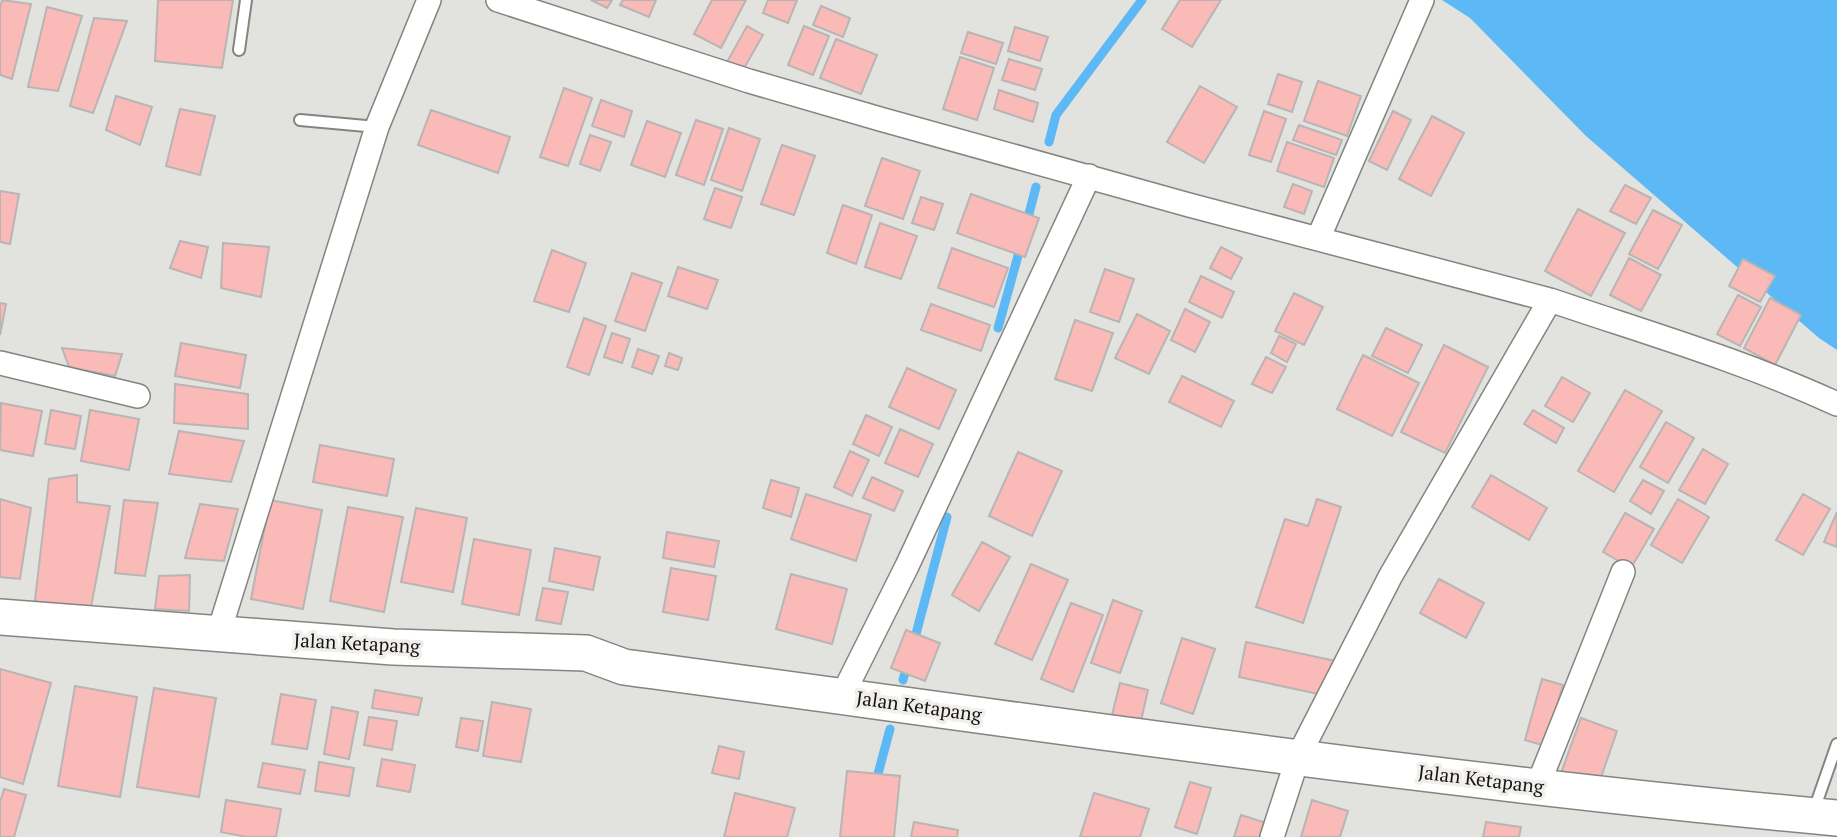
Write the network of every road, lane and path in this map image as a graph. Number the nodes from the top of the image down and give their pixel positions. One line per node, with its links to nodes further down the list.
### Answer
1 (246, 0): 5 (lane)
2 (429, 0): 7 (street)
3 (498, 0): 8 (street)
4 (1422, 0): 9 (street)
5 (239, 50)
6 (300, 120): 7 (lane)
7 (377, 127): 16 (street)
8 (1089, 176): 9 (street); 17 (street)
9 (1318, 239): 10 (street)
10 (1550, 300): 13 (street); 19 (street)
11 (0, 363): 12 (street)
12 (138, 396)
13 (1837, 404)
14 (1623, 572): 20 (street)
15 (0, 617): 16 (main road, Jalan Ketapang)
16 (218, 635): 17 (main road, Jalan Ketapang)
17 (842, 696): 19 (main road, Jalan Ketapang)
18 (1837, 744): 21 (lane)
19 (1298, 757): 20 (main road, Jalan Ketapang); 22 (street)
20 (1538, 785): 21 (main road, Jalan Ketapang)
21 (1824, 817)
22 (1272, 837)

